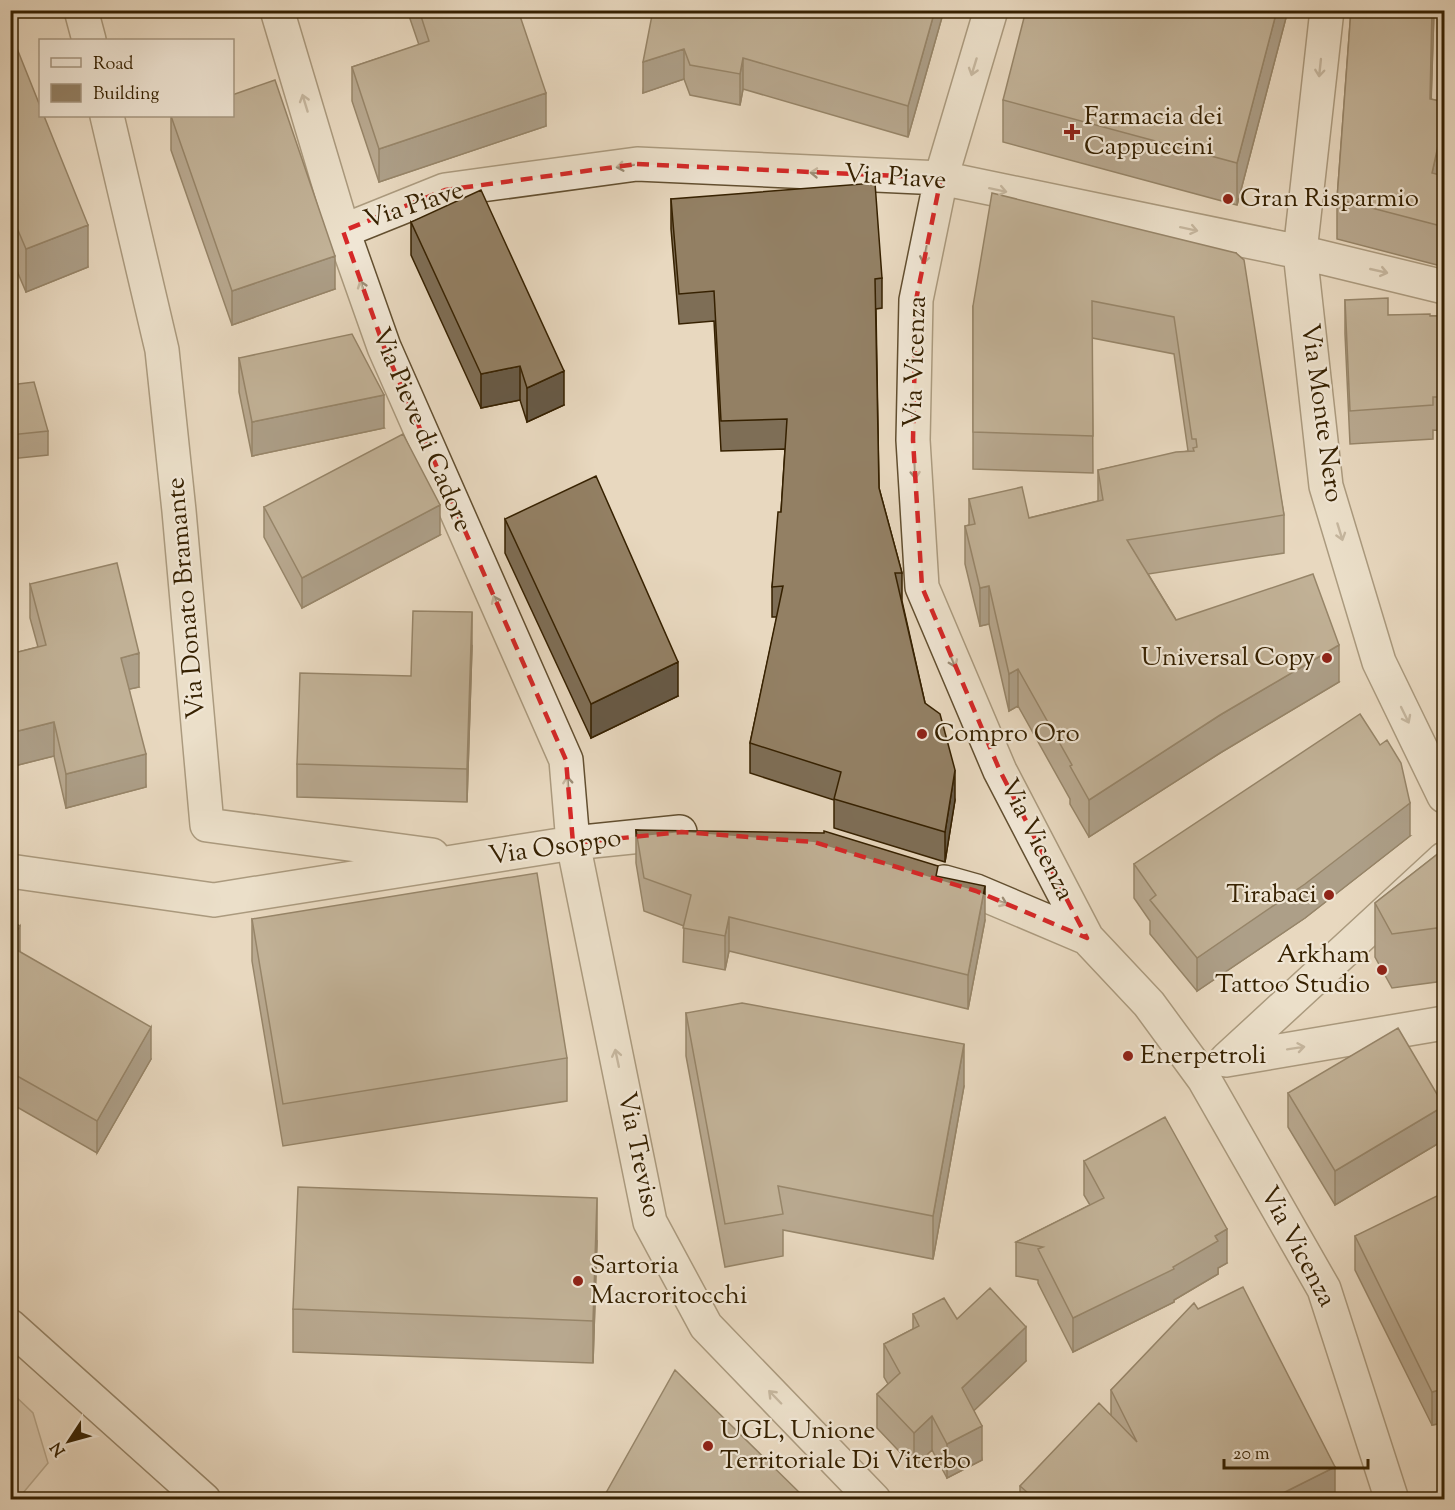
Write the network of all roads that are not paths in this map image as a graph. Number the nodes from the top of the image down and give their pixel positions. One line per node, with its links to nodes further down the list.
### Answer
1 (81, 10): 5 (street)
2 (277, 10): 8 (street, Via Pieve di Cadore, one-way to 2)
3 (991, 10): 7 (street, Via Vicenza, one-way to 7)
4 (1327, 10): 9 (street, Via Monte Nero, one-way to 9)
5 (89, 39)
6 (107, 117): 15 (street, Via Donato Bramante)
7 (941, 178): 8 (street, Via Piave, one-way to 8); 9 (street, Via Piave, one-way to 9); 18 (street, Via Vicenza, one-way to 18)
8 (343, 231): 13 (street, Via Pieve di Cadore, one-way to 8)
9 (1300, 252): 10 (street, Via Piave, one-way to 10); 11 (street, Via Monte Nero, one-way to 11)
10 (1444, 286)
11 (1444, 796)
12 (704, 834): 13 (street, Via Osoppo)
13 (573, 843): 15 (street, Via Osoppo); 23 (street, Via Treviso, one-way to 13)
14 (1444, 859): 20 (street)
15 (467, 860): 16 (street, Via Osoppo)
16 (10, 872)
17 (911, 872): 18 (street, one-way to 18)
18 (1087, 938): 20 (street, Via Vicenza)
19 (1444, 1023): 20 (street, one-way to 19)
20 (1216, 1069): 24 (street, Via Vicenza)
21 (10, 1326): 22 (street)
22 (204, 1500)
23 (874, 1500)
24 (1392, 1500)

